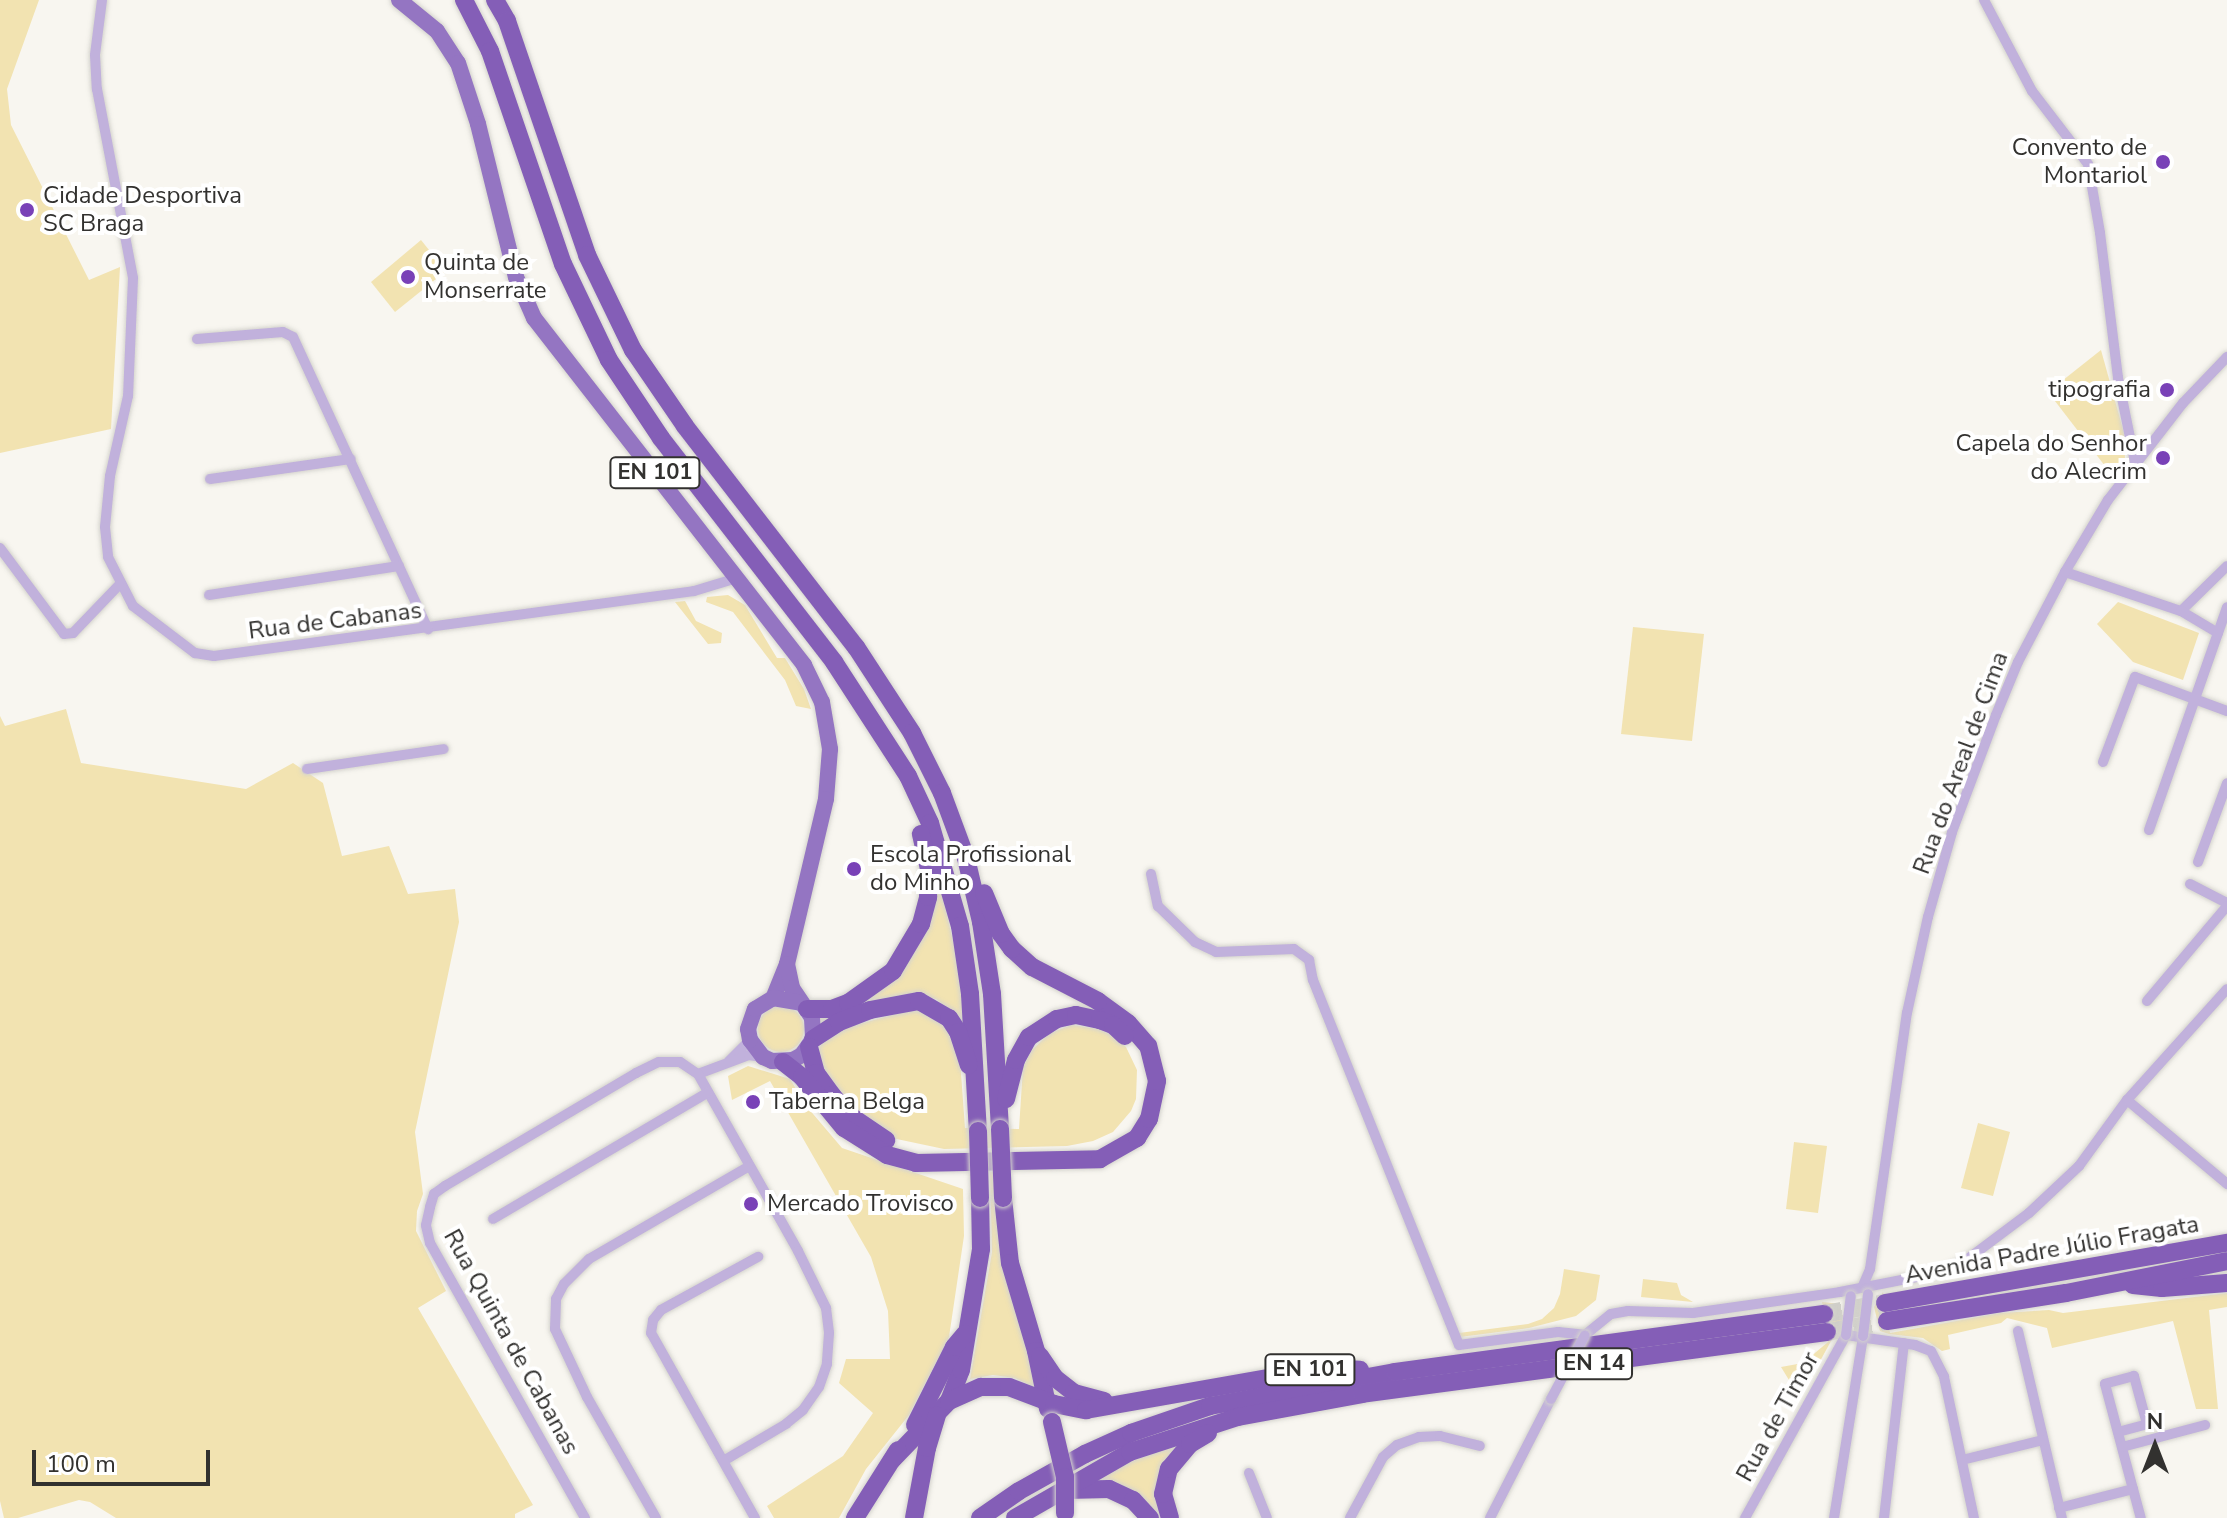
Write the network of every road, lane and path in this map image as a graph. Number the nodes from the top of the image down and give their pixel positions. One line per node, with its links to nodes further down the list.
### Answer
1 (102, 0): 16 (street, Rua de Cabanas)
2 (399, 0): 15 (main road, EN 101)
3 (464, 0): 24 (highway, EN 101)
4 (495, 0): 30 (highway, EN 101)
5 (1984, 0): 9 (street)
6 (197, 339): 8 (street)
7 (2227, 357): 9 (street, Rua do Areal de Cima)
8 (351, 459): 10 (street); 12 (street)
9 (2135, 462): 14 (street, Rua do Areal de Cima)
10 (210, 479)
11 (0, 548): 16 (street)
12 (399, 566): 17 (street); 20 (street)
13 (2227, 566): 19 (street)
14 (2065, 572): 19 (street); 58 (street, Rua do Areal de Cima)
15 (737, 578): 20 (street, Rua de Cabanas); 35 (main road, EN 101)
16 (119, 585): 20 (street, Rua de Cabanas)
17 (209, 595)
18 (2227, 607): 21 (street)
19 (2181, 611): 21 (street)
20 (428, 629)
21 (2218, 633): 22 (street)
22 (2193, 698): 23 (street); 26 (street); 29 (street)
23 (2227, 711)
24 (880, 731): 39 (highway); 46 (highway, EN 101)
25 (444, 749): 27 (street)
26 (2103, 762)
27 (307, 769)
28 (2227, 783): 31 (street)
29 (2149, 830)
30 (966, 858): 44 (highway); 49 (highway, EN 101)
31 (2198, 862)
32 (1151, 874): 61 (street)
33 (2190, 884): 34 (street)
34 (2227, 904): 38 (street)
35 (787, 964): 37 (main road, EN 101); 39 (main road)
36 (2227, 989): 48 (street)
37 (773, 998): 39 (main road); 40 (main road, EN 101)
38 (2147, 1001)
39 (803, 1006): 41 (main road)
40 (750, 1040): 42 (main road); 43 (street)
41 (811, 1043): 44 (main road); 46 (highway); 49 (highway)
42 (763, 1057): 43 (street); 44 (main road)
43 (729, 1061): 45 (street)
44 (783, 1062)
45 (698, 1074): 47 (street); 84 (street, Rua Quinta de Cabanas)
46 (976, 1077): 60 (highway, EN 101, bridge)
47 (707, 1093): 50 (street); 52 (street)
48 (2127, 1100): 51 (street); 58 (street)
49 (1000, 1129): 65 (highway, EN 101, bridge)
50 (748, 1167): 77 (street); 85 (street)
51 (2227, 1184)
52 (493, 1219)
53 (2227, 1243): 58 (highway, Avenida Padre Júlio Fragata)
54 (758, 1257): 77 (street)
55 (2227, 1261): 56 (highway, Avenida Padre Júlio Fragata)
56 (2111, 1283): 57 (highway); 58 (highway, Avenida Padre Júlio Fragata)
57 (2227, 1283)
58 (1875, 1302): 61 (street); 62 (street, bridge); 63 (street, Rua do Areal de Cima, bridge)
59 (2018, 1331): 74 (street)
60 (965, 1334): 70 (highway, EN 101); 78 (highway)
61 (1585, 1335): 66 (street, bridge)
62 (1846, 1335): 63 (street); 97 (street, Rua de Timor)
63 (1863, 1336): 64 (street); 98 (street, Rua do Areal de Cima)
64 (1904, 1343): 79 (street); 99 (street)
65 (1036, 1351): 68 (highway, EN 101); 69 (highway)
66 (1568, 1368): 67 (highway, EN 14); 71 (highway, EN 14); 96 (street, bridge)
67 (1395, 1372): 68 (highway, EN 101); 89 (highway, EN 14)
68 (1157, 1397): 69 (highway)
69 (1045, 1401): 70 (highway); 91 (highway, bridge)
70 (944, 1406): 78 (highway); 88 (highway, EN 101)
71 (1238, 1417): 82 (highway, EN 14); 93 (highway)
72 (2205, 1425): 76 (street)
73 (2118, 1432): 73 (street); 76 (street)
74 (2043, 1440): 79 (street); 83 (street)
75 (1480, 1446): 95 (street)
76 (2122, 1447): 81 (street)
77 (725, 1460): 86 (street)
78 (892, 1460): 87 (highway)
79 (1962, 1460): 100 (street)
80 (1249, 1473): 94 (street)
81 (2133, 1489): 83 (street); 101 (street)
82 (1056, 1493): 90 (highway, EN 14); 92 (highway)
83 (2060, 1513)
84 (585, 1518)
85 (656, 1518)
86 (755, 1518)
87 (855, 1518)
88 (914, 1518)
89 (980, 1518)
90 (1015, 1518)
91 (1065, 1518)
92 (1150, 1518)
93 (1170, 1518)
94 (1267, 1518)
95 (1350, 1518)
96 (1490, 1518)
97 (1745, 1518)
98 (1834, 1518)
99 (1884, 1518)
100 (1974, 1518)
101 (2141, 1518)

